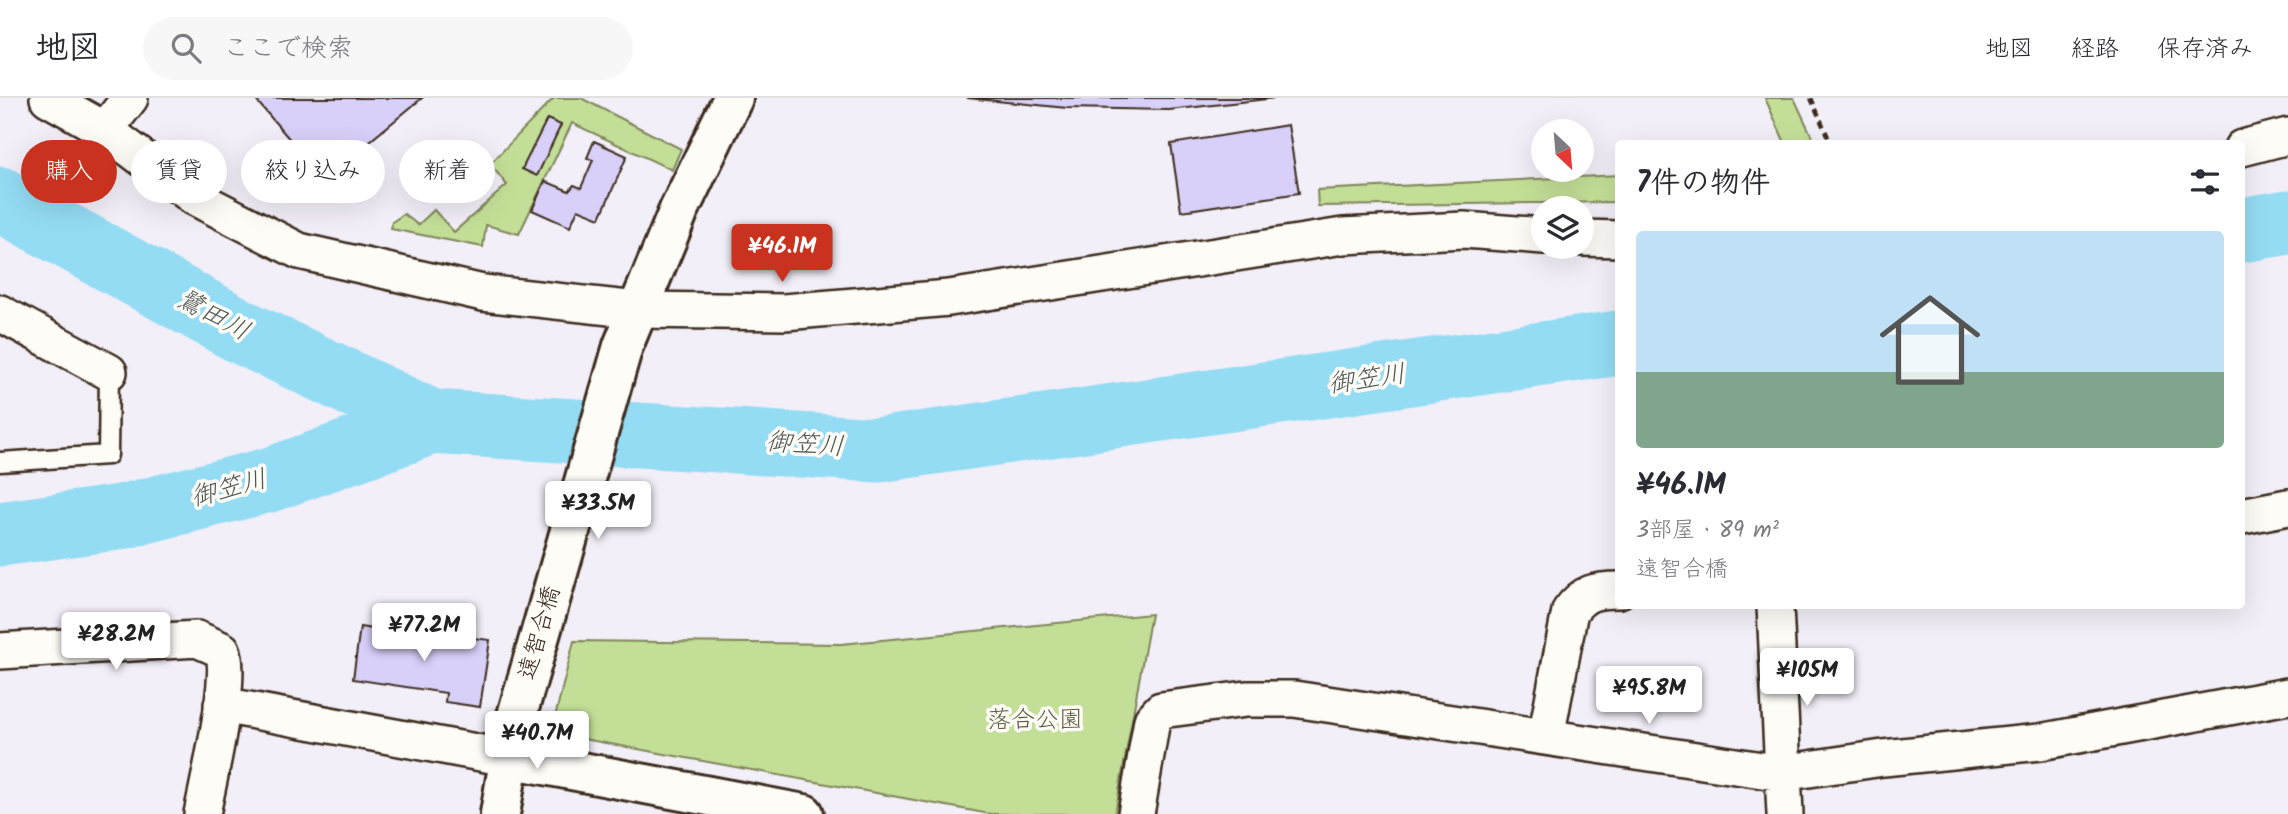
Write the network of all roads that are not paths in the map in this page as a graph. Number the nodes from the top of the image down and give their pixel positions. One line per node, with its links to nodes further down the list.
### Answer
1 (48, 98): 4 (street)
2 (130, 98): 4 (street)
3 (733, 98): 10 (street, 遠智合橋)
4 (106, 130): 10 (street)
5 (2288, 136): 6 (street)
6 (2245, 147)
7 (1531, 235): 10 (street)
8 (1594, 238): 9 (street)
9 (1615, 239)
10 (637, 310): 22 (street, 遠智合橋)
11 (0, 313): 12 (street)
12 (108, 372): 13 (lane)
13 (0, 462)
14 (2288, 507): 15 (street)
15 (2245, 515)
16 (1615, 590): 21 (street)
17 (1775, 609): 23 (street)
18 (0, 651): 20 (street)
19 (2288, 696): 23 (street)
20 (222, 705): 22 (street); 24 (street)
21 (1546, 737): 23 (street); 27 (street)
22 (508, 758): 25 (street, 遠智合橋); 26 (street)
23 (1782, 773): 28 (street)
24 (202, 814)
25 (500, 814)
26 (804, 814)
27 (1136, 814)
28 (1784, 814)

